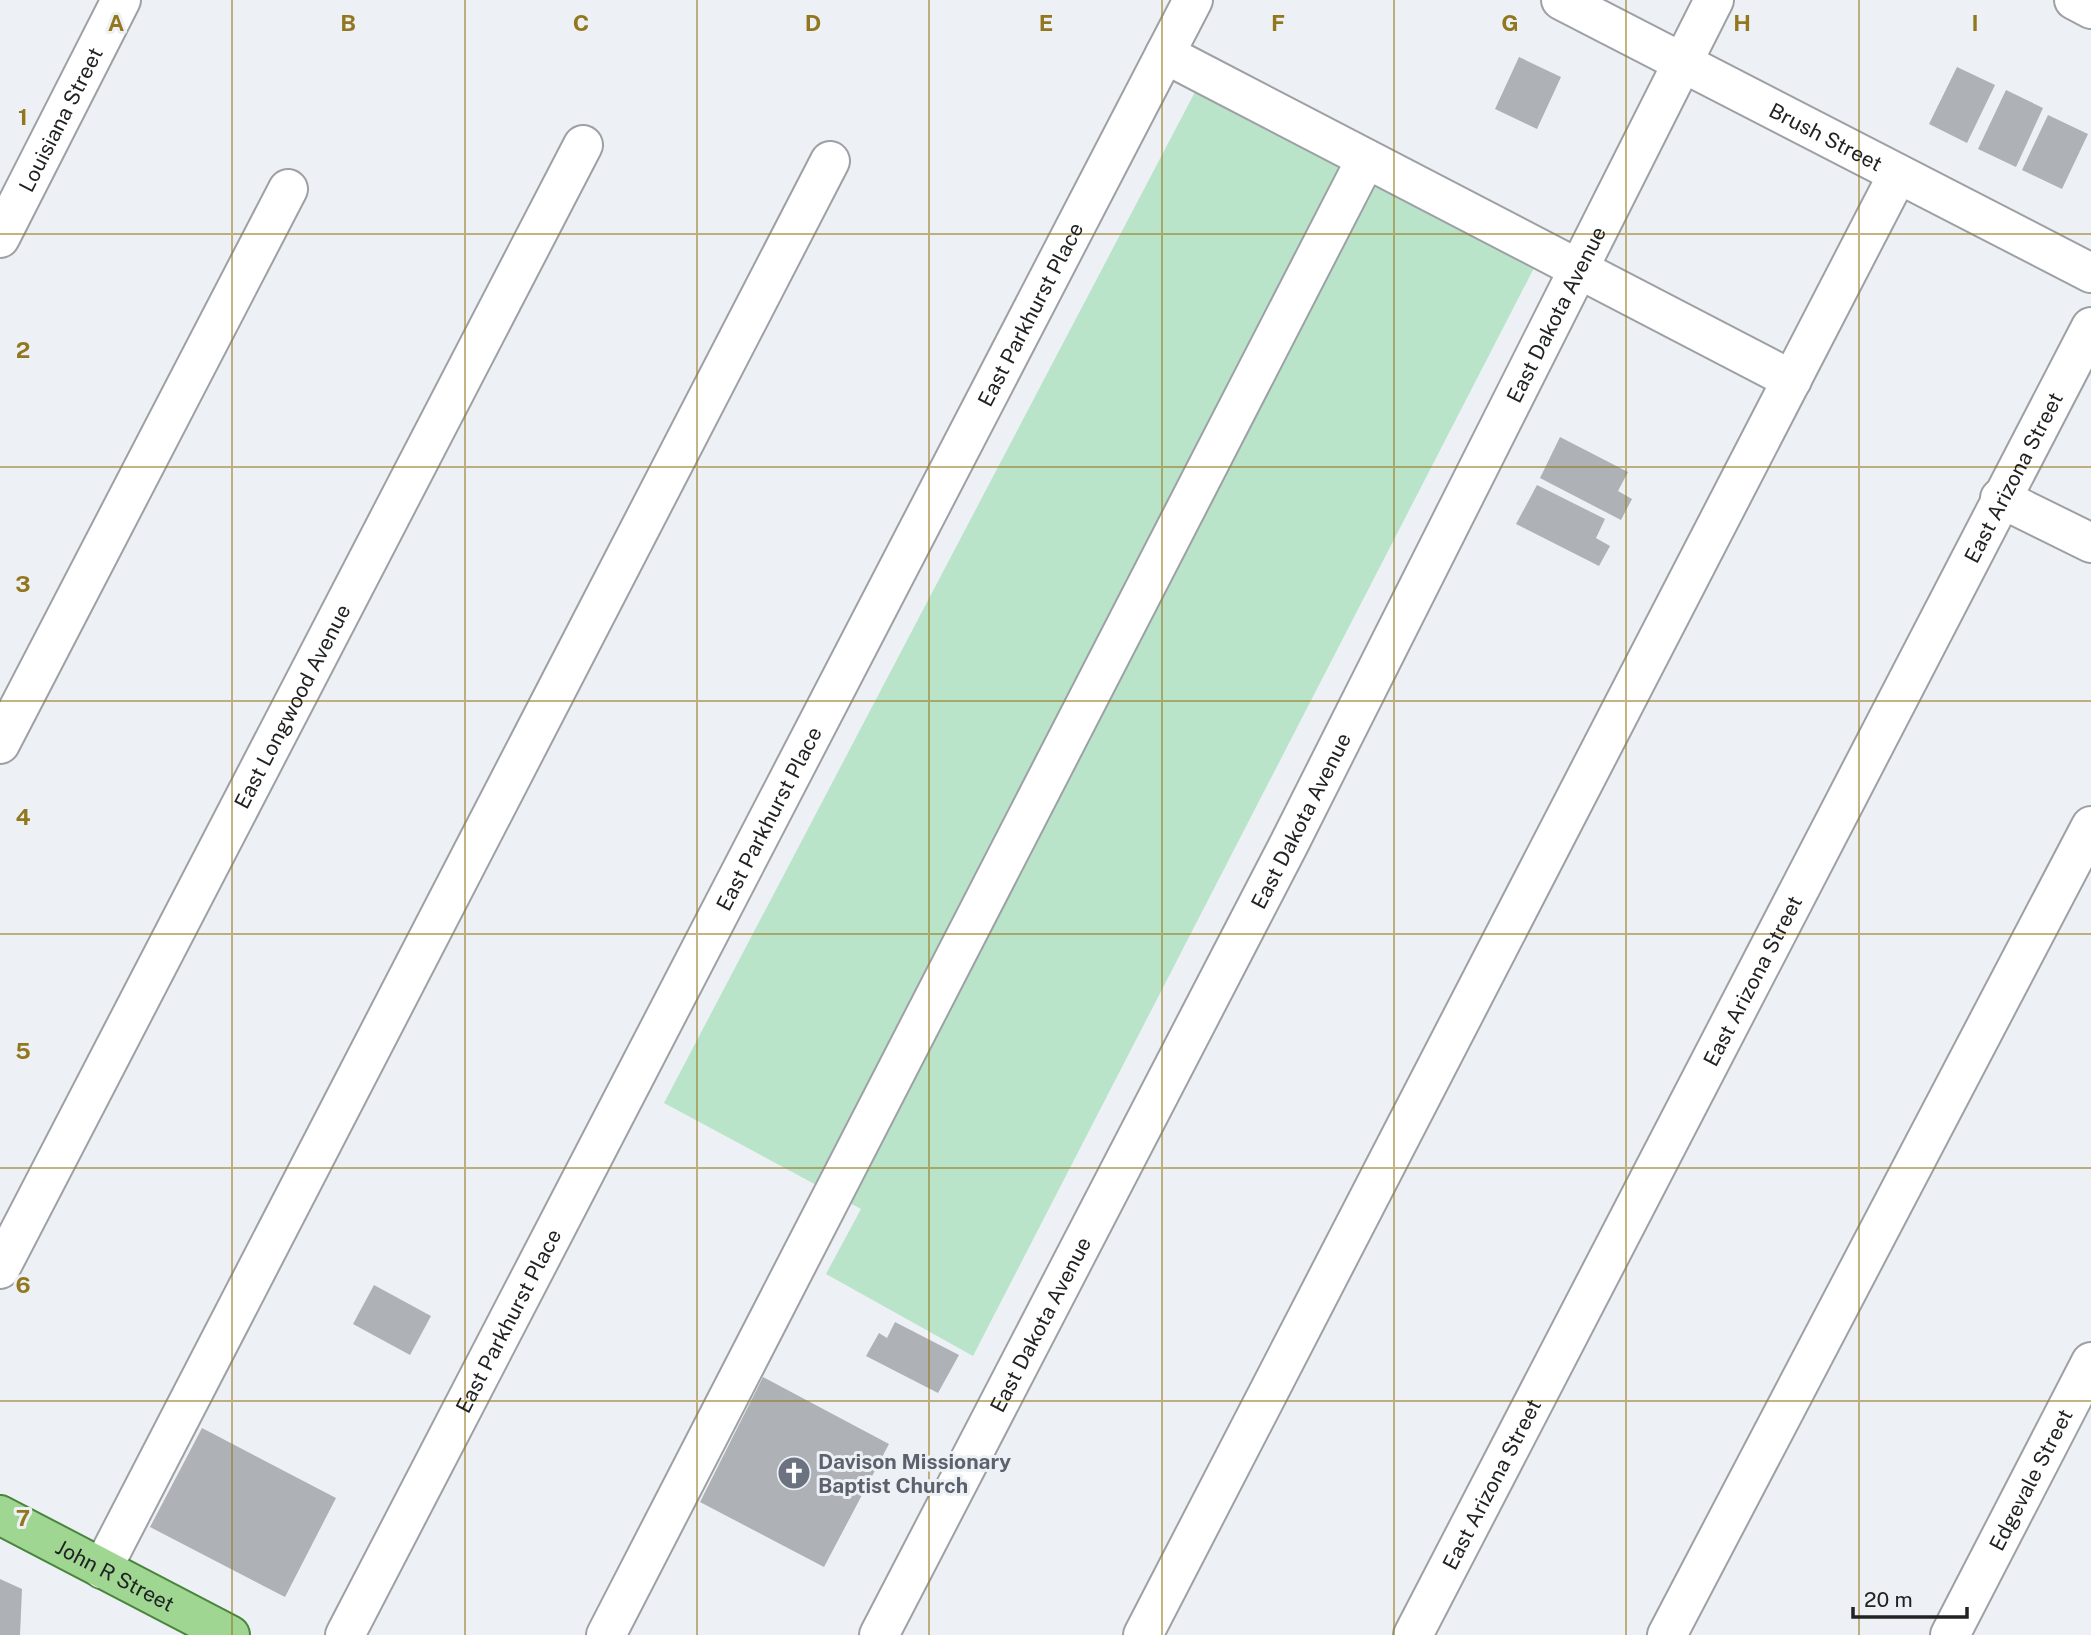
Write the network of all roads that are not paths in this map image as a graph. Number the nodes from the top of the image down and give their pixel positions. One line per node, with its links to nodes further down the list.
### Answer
1 (121, 0): 14 (street, Louisiana Street)
2 (1193, 0): 7 (street, East Parkhurst Place)
3 (1561, 0): 8 (street, Brush Street)
4 (1714, 0): 8 (street, East Dakota Avenue)
5 (2074, 0): 6 (street)
6 (2091, 9)
7 (1165, 54): 10 (street); 28 (street, East Parkhurst Place)
8 (1683, 63): 12 (street, Brush Street); 15 (street, East Dakota Avenue)
9 (583, 145): 23 (street, East Longwood Avenue)
10 (1366, 159): 15 (street); 29 (street)
11 (830, 161): 26 (street)
12 (1898, 174): 16 (street, Brush Street); 18 (street)
13 (288, 189): 21 (street)
14 (0, 238)
15 (1580, 270): 18 (street); 30 (street, East Dakota Avenue)
16 (2091, 273)
17 (2091, 327): 19 (street, East Arizona Street)
18 (1792, 380): 31 (street)
19 (2000, 498): 20 (street); 32 (street, East Arizona Street)
20 (2091, 543)
21 (0, 744)
22 (2091, 827): 33 (street)
23 (0, 1269)
24 (2091, 1362): 34 (street, Edgevale Street)
25 (0, 1515): 26 (main road, John R Street)
26 (103, 1569): 27 (main road, John R Street)
27 (213, 1631)
28 (345, 1635)
29 (606, 1635)
30 (879, 1635)
31 (1143, 1635)
32 (1413, 1635)
33 (1667, 1635)
34 (1950, 1635)

